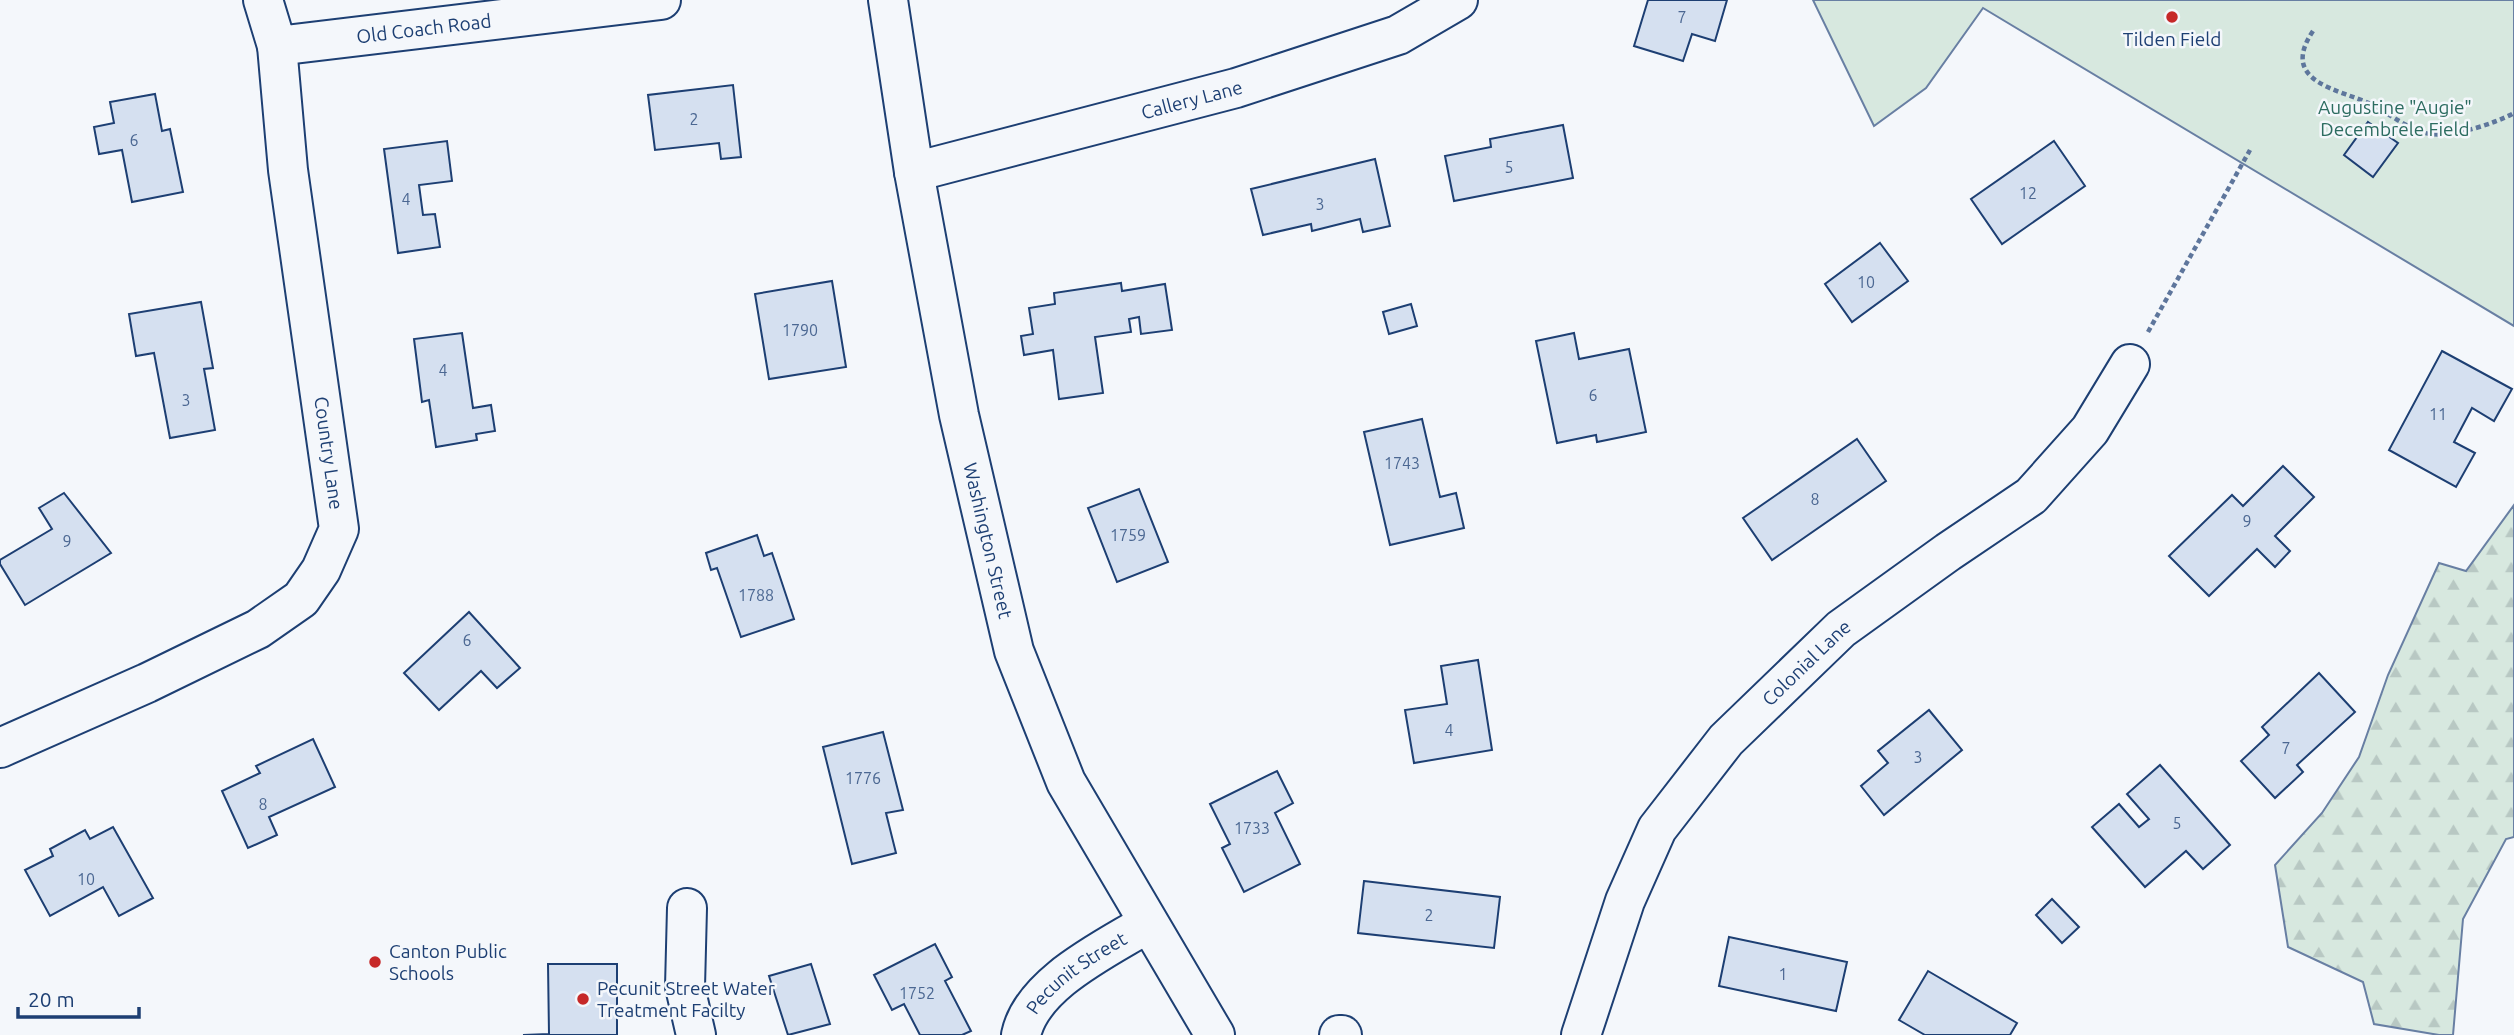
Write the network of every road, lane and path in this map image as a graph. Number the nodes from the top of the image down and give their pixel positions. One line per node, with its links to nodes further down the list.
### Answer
1 (263, 0): 6 (street)
2 (661, 0): 6 (street, Old Coach Road)
3 (888, 0): 9 (street, Washington Street)
4 (1458, 0): 9 (street, Callery Lane)
5 (2313, 32): 7 (path)
6 (277, 46): 11 (street, Country Lane)
7 (2514, 113)
8 (2250, 150): 10 (path)
9 (914, 172): 13 (street, Washington Street)
10 (2130, 364): 17 (street, Colonial Lane)
11 (0, 748)
12 (687, 908): 14 (street)
13 (1148, 923): 15 (street, Pecunit Street); 16 (street, Washington Street)
14 (696, 1035)
15 (1021, 1035)
16 (1215, 1035)
17 (1581, 1035)

